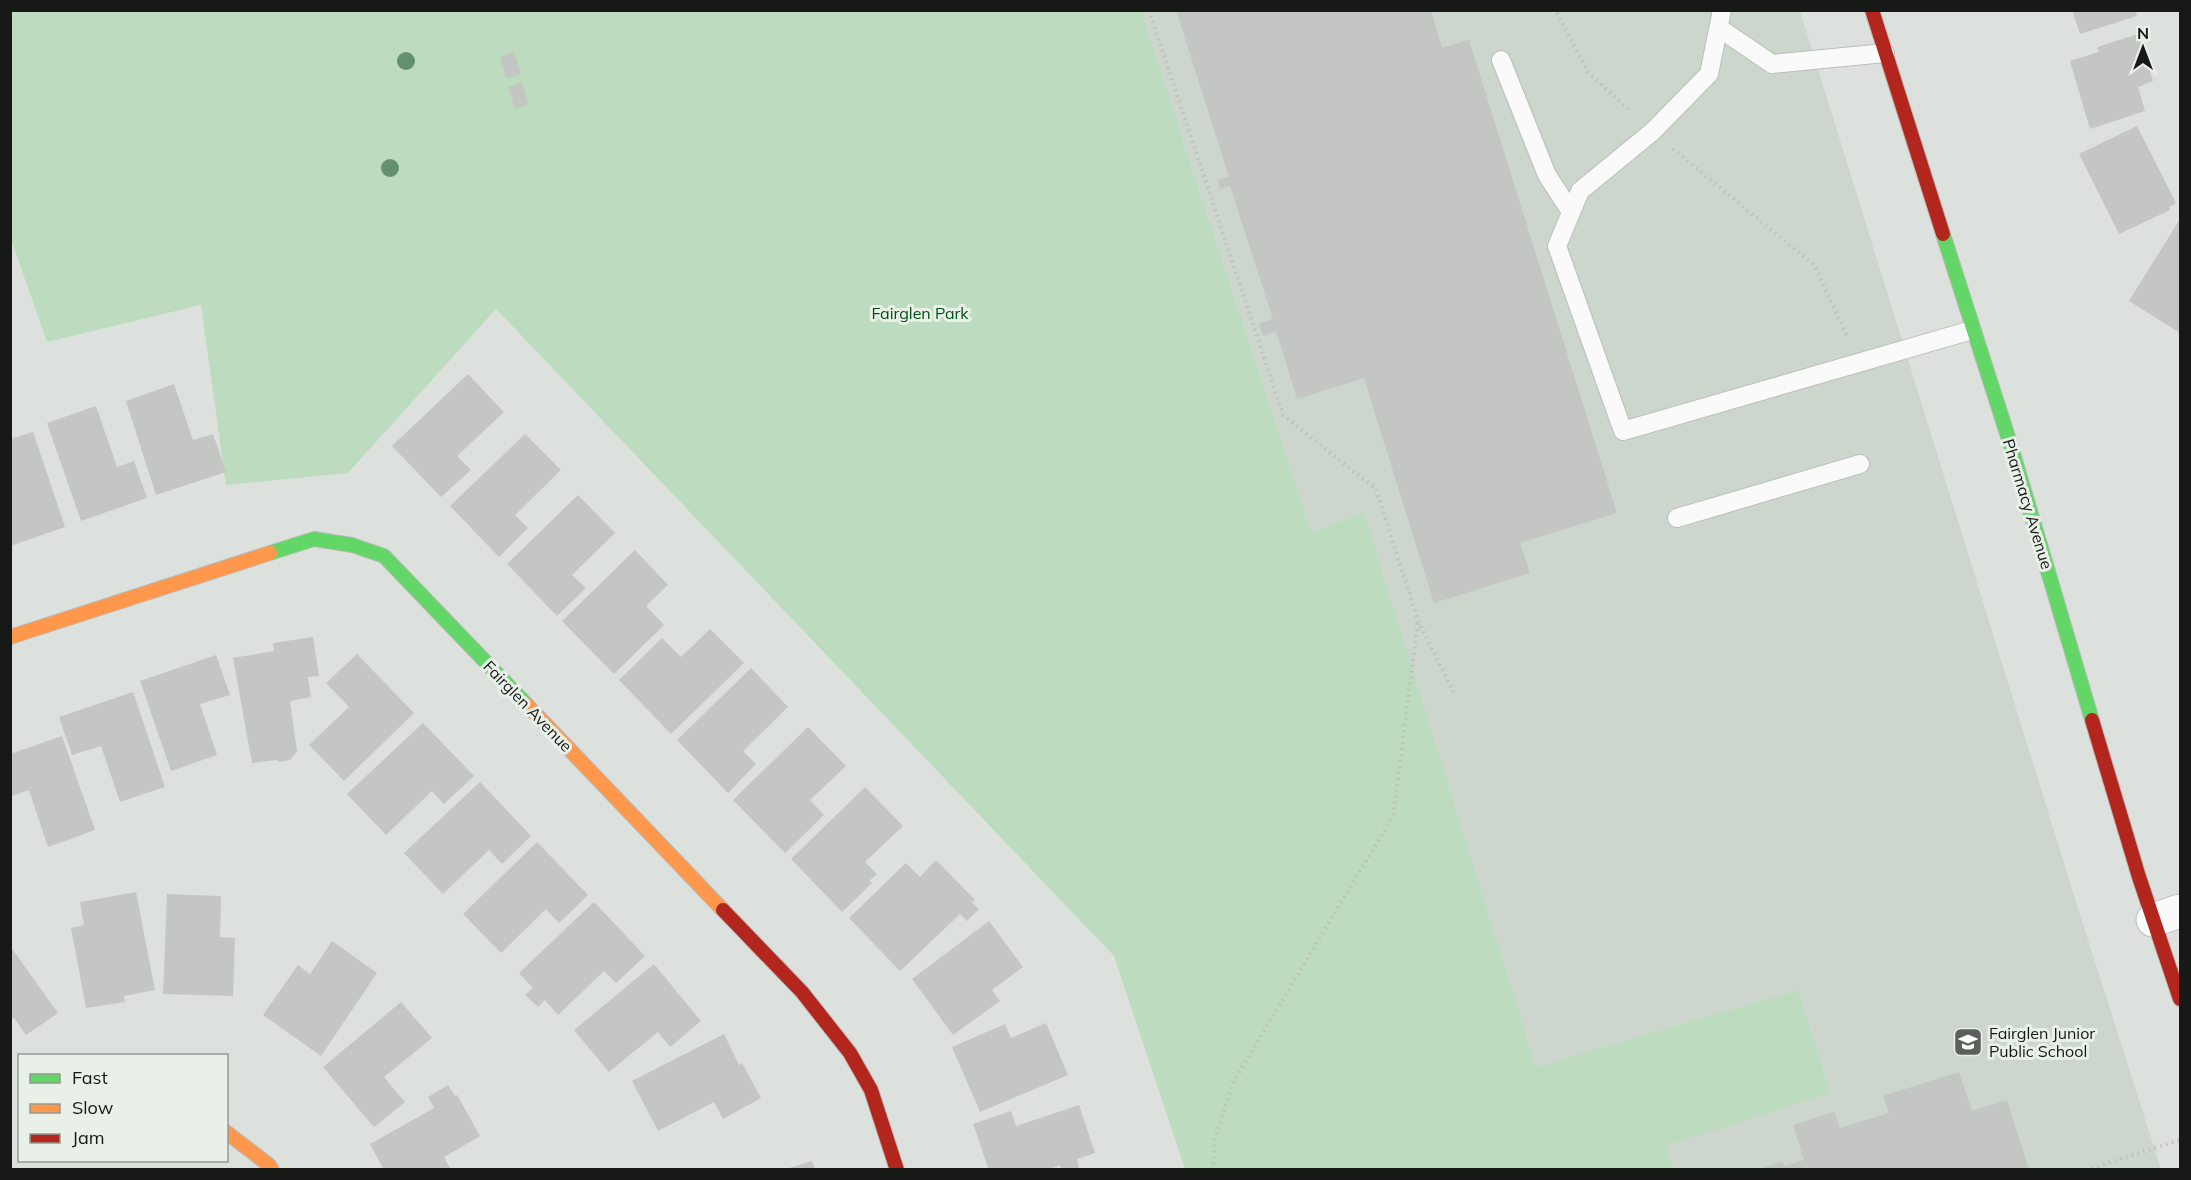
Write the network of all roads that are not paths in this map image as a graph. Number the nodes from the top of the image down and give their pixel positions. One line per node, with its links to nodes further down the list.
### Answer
1 (1872, 10): 3 (street, Pharmacy Avenue)
2 (1721, 19): 3 (lane); 5 (lane)
3 (1885, 53): 6 (street, Pharmacy Avenue)
4 (1501, 60): 5 (lane)
5 (1571, 212): 6 (lane)
6 (1972, 330): 10 (street, Pharmacy Avenue)
7 (1860, 464): 8 (lane)
8 (1677, 518)
9 (10, 637): 14 (street, Fairglen Avenue)
10 (2167, 915): 11 (street, Pharmacy Avenue)
11 (2181, 999)
12 (228, 1134): 13 (street)
13 (272, 1170)
14 (897, 1170)

